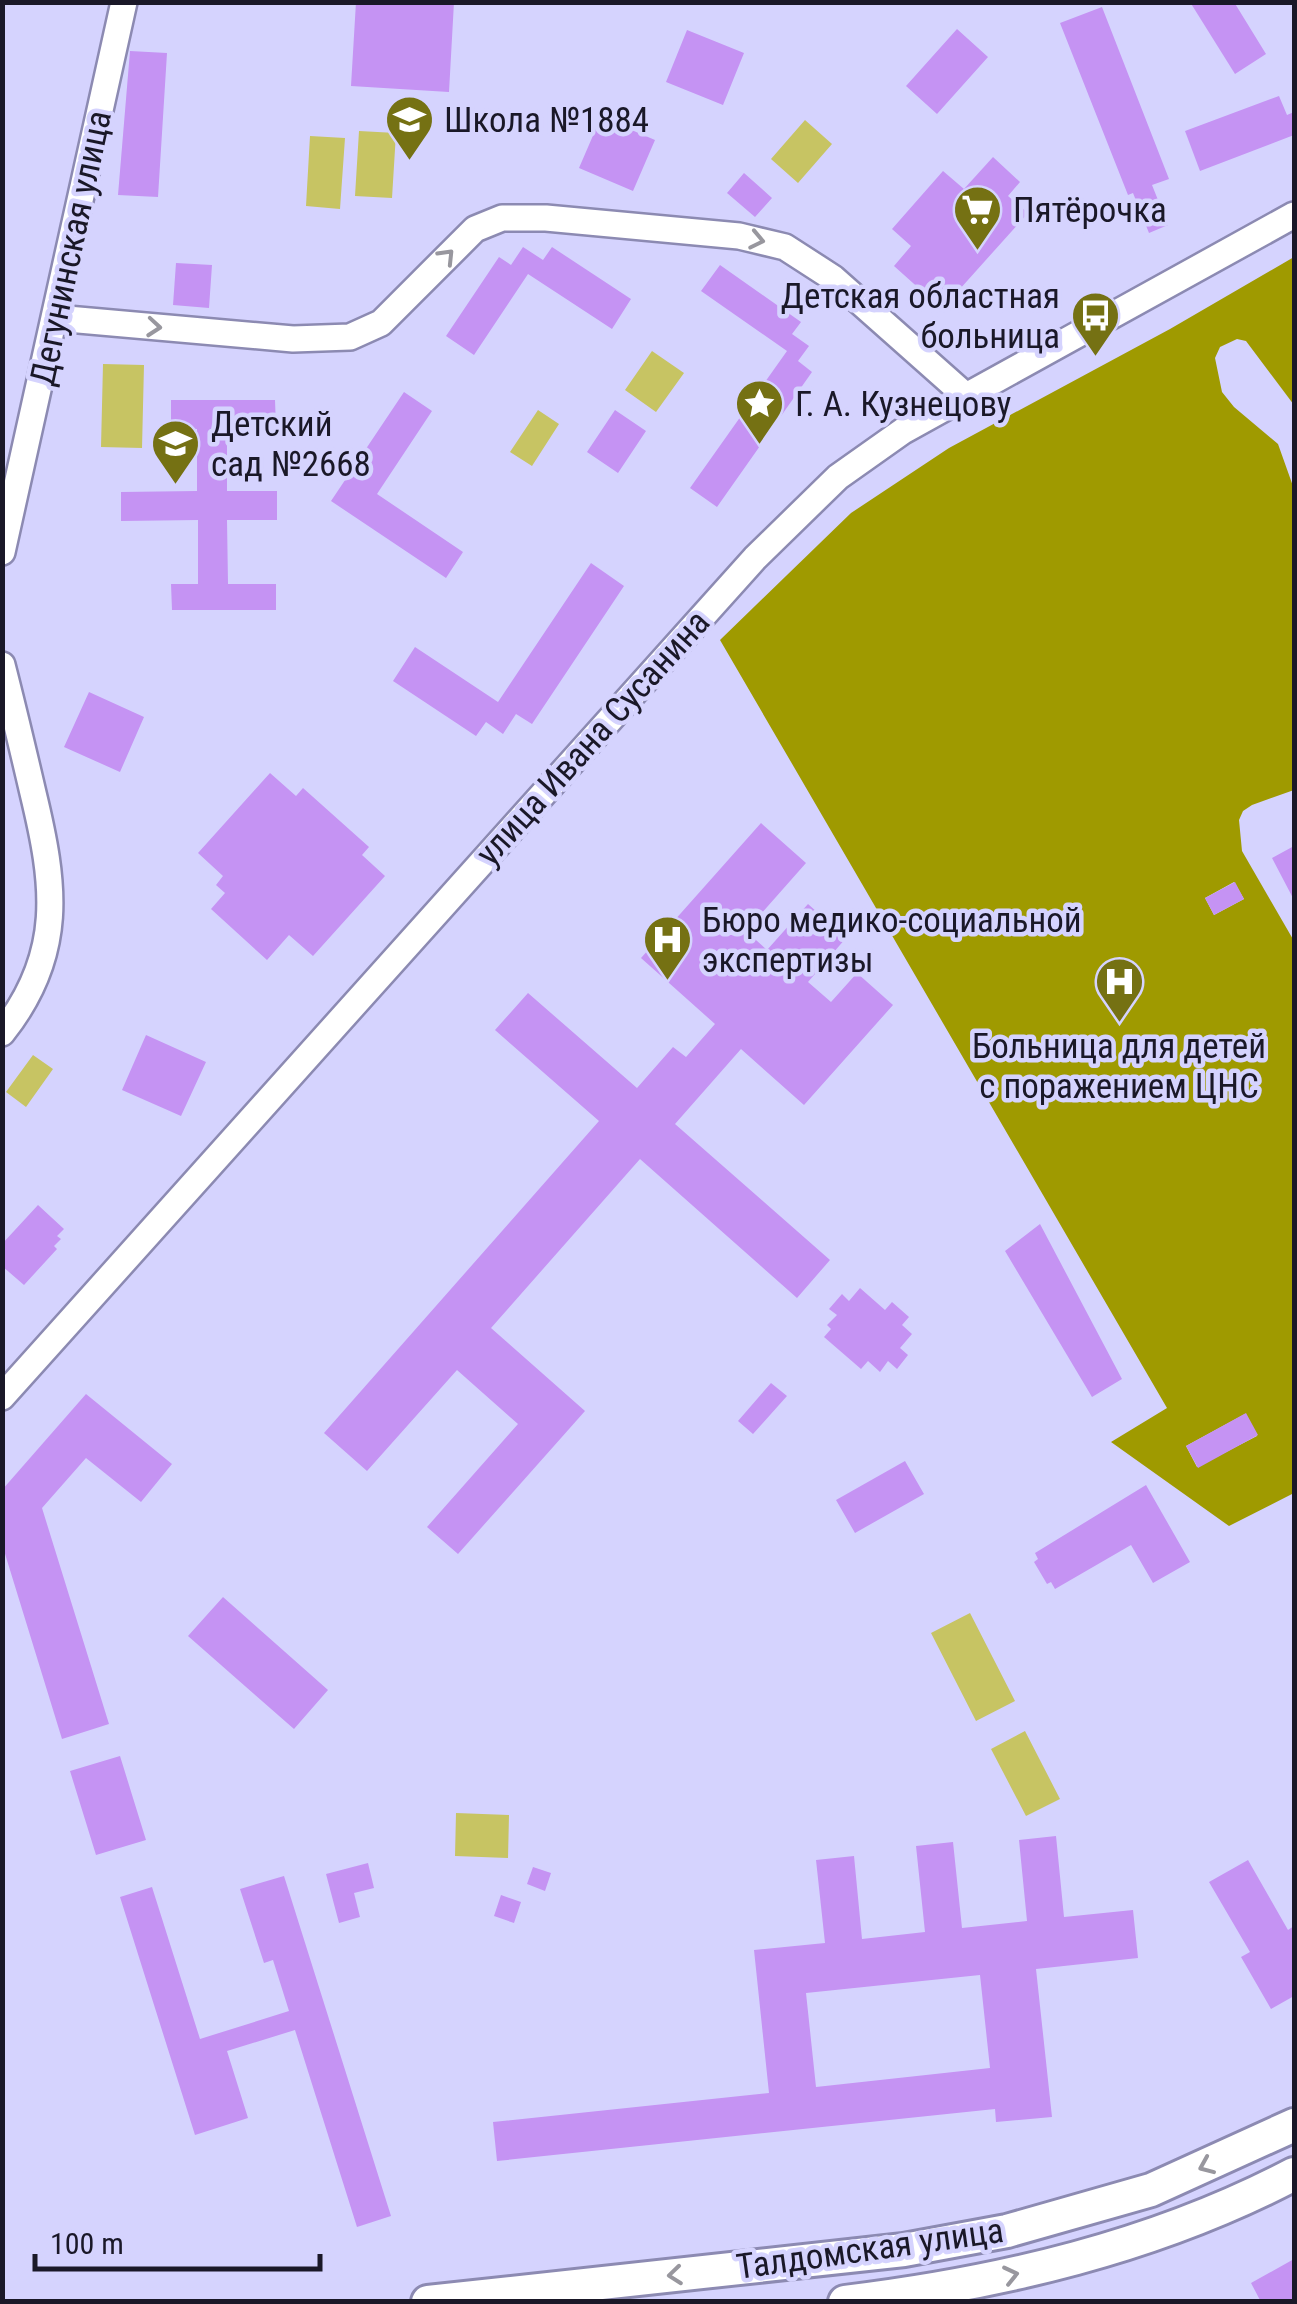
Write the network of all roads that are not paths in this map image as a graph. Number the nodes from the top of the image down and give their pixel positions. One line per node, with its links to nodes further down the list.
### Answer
1 (124, 2): 3 (street, Дегунинская улица)
2 (1294, 215): 4 (street, улица Ивана Сусанина)
3 (56, 318): 4 (street, one-way to 4); 5 (street, Дегунинская улица)
4 (966, 396): 8 (street, улица Ивана Сусанина)
5 (2, 552)
6 (2, 665): 7 (street)
7 (2, 1033)
8 (2, 1397)
9 (1294, 2125): 11 (main road, Талдомская улица, one-way to 11)
10 (1294, 2174): 12 (main road, Талдомская улица, one-way to 10)
11 (958, 2241): 12 (street); 13 (main road, Талдомская улица, one-way to 13)
12 (965, 2285): 14 (main road, Талдомская улица)
13 (428, 2302)
14 (845, 2302)

